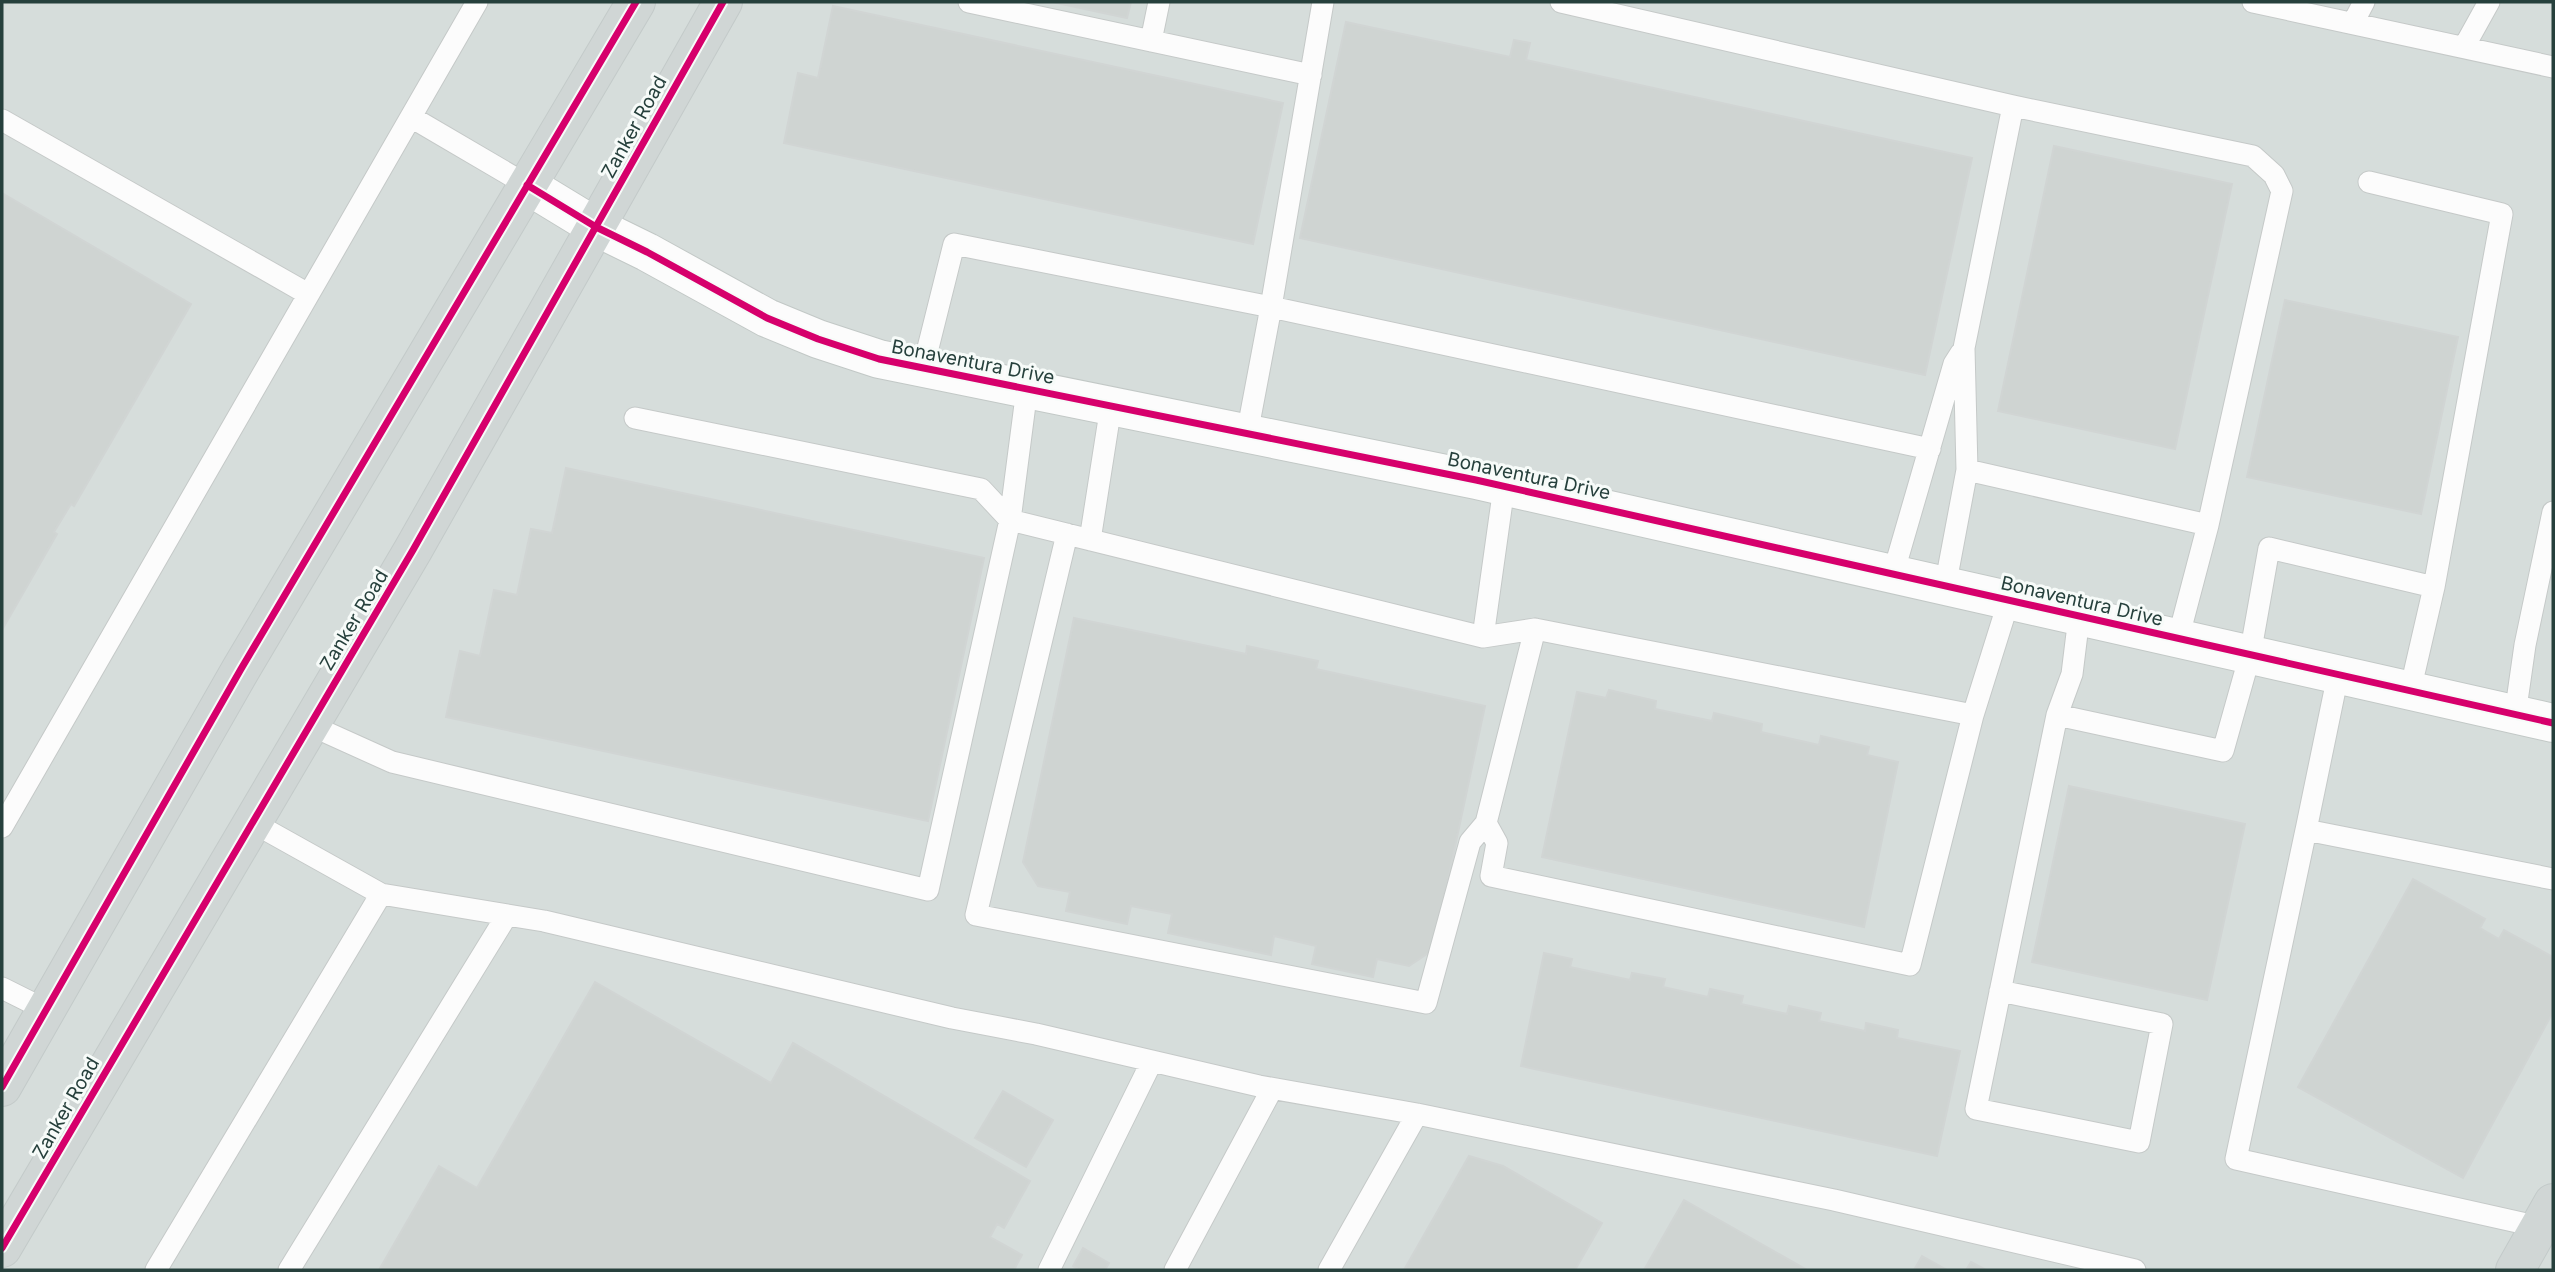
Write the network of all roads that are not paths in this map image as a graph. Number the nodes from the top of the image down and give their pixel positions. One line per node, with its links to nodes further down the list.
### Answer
1 (477, 2): 17 (lane)
2 (636, 2): 20 (main road)
3 (723, 2): 21 (main road, Zanker Road)
4 (969, 2): 12 (lane)
5 (1159, 2): 12 (lane)
6 (1323, 2): 15 (lane)
7 (1561, 2): 16 (lane)
8 (2253, 2): 11 (lane)
9 (2364, 2): 11 (lane)
10 (2489, 2): 13 (lane)
11 (2353, 23): 13 (lane)
12 (1151, 41): 15 (lane)
13 (2464, 47): 14 (lane)
14 (2553, 67)
15 (1311, 75): 23 (lane)
16 (2013, 106): 24 (lane); 35 (lane)
17 (411, 117): 20 (lane); 22 (lane)
18 (2, 120): 22 (lane)
19 (2369, 182): 40 (lane)
20 (527, 185): 21 (street, Bonaventura Drive); 63 (main road)
21 (596, 227): 25 (street, Bonaventura Drive); 53 (main road, Zanker Road)
22 (308, 294): 56 (lane)
23 (1271, 307): 25 (lane); 29 (lane); 30 (lane)
24 (1964, 348): 30 (lane); 31 (lane)
25 (923, 368): 26 (street, Bonaventura Drive)
26 (1027, 389): 27 (street, Bonaventura Drive); 34 (lane)
27 (1111, 406): 29 (street, Bonaventura Drive); 37 (lane)
28 (635, 418): 34 (lane)
29 (1247, 434): 32 (street, Bonaventura Drive)
30 (1930, 449): 38 (lane)
31 (1968, 470): 35 (lane); 39 (lane)
32 (1504, 486): 38 (street, Bonaventura Drive); 44 (lane)
33 (2553, 512): 51 (lane)
34 (1010, 520): 36 (lane); 53 (lane)
35 (2208, 525): 45 (lane)
36 (1067, 534): 37 (lane); 55 (lane)
37 (1090, 540): 44 (lane)
38 (1893, 574): 39 (street, Bonaventura Drive)
39 (1945, 587): 41 (street, Bonaventura Drive)
40 (2434, 587): 46 (lane); 48 (lane)
41 (2009, 600): 42 (street, Bonaventura Drive); 49 (lane)
42 (2079, 617): 45 (street, Bonaventura Drive); 50 (lane)
43 (1535, 629): 44 (lane); 49 (lane); 55 (lane)
44 (1482, 637)
45 (2178, 639): 46 (street, Bonaventura Drive)
46 (2250, 656): 47 (street, Bonaventura Drive); 50 (lane)
47 (2338, 675): 48 (street, Bonaventura Drive); 57 (lane)
48 (2410, 691): 51 (street, Bonaventura Drive)
49 (1973, 715): 55 (lane)
50 (2057, 715): 62 (lane)
51 (2515, 715): 52 (street, Bonaventura Drive)
52 (2553, 723)
53 (310, 725): 54 (main road, Zanker Road)
54 (252, 822): 59 (lane); 69 (main road, Zanker Road)
55 (1486, 823)
56 (2, 827)
57 (2306, 830): 58 (lane); 68 (lane)
58 (2553, 879)
59 (381, 894): 60 (lane); 70 (lane)
60 (507, 915): 64 (lane); 71 (lane)
61 (2, 988): 63 (lane)
62 (2000, 991): 62 (lane)
63 (46, 1010): 65 (main road)
64 (1152, 1061): 66 (lane); 72 (lane)
65 (2, 1087)
66 (1272, 1089): 67 (lane); 73 (lane)
67 (1417, 1114): 74 (lane); 75 (lane)
68 (2546, 1215): 76 (main road)
69 (2, 1248)
70 (156, 1270)
71 (289, 1270)
72 (1049, 1270)
73 (1175, 1270)
74 (1329, 1270)
75 (2135, 1270)
76 (2515, 1270)

